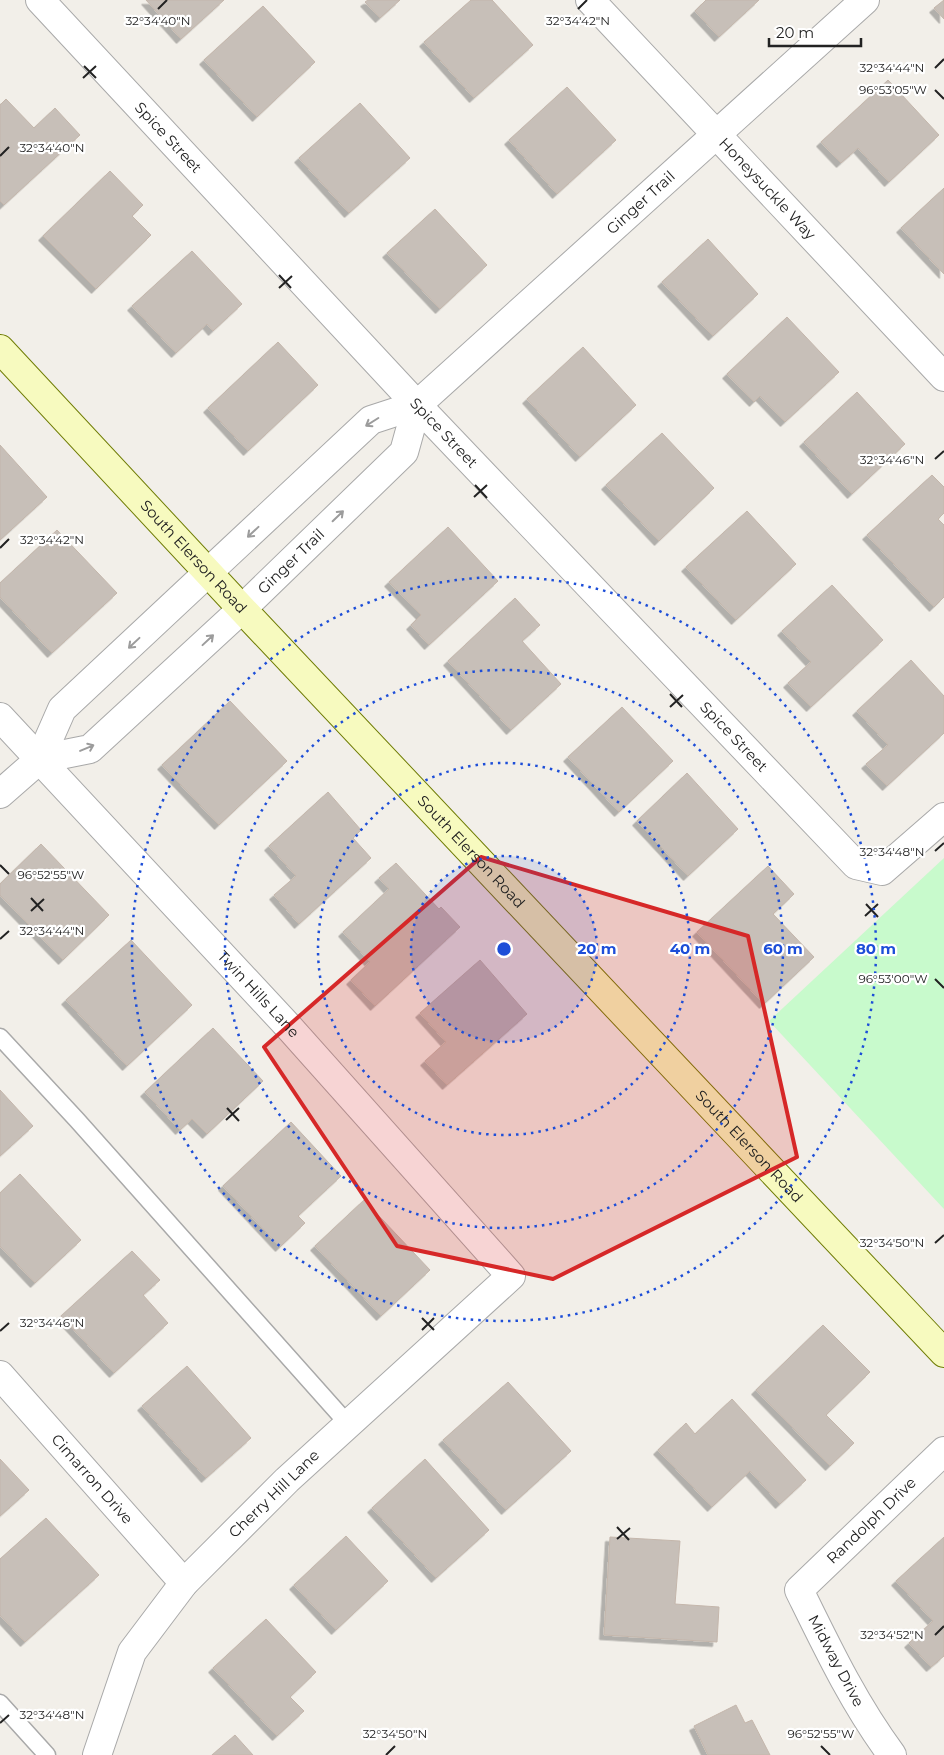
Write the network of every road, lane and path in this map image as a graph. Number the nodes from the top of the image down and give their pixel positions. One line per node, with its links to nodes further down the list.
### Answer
1 (40, 0): 7 (street, Spice Street)
2 (590, 0): 4 (street, Honeysuckle Way)
3 (865, 0): 4 (street, Ginger Trail)
4 (716, 134): 6 (street, Honeysuckle Way); 7 (street, Ginger Trail)
5 (0, 349): 8 (street, South Elerson Road)
6 (944, 377)
7 (417, 405): 8 (street, Ginger Trail, one-way to 8); 9 (street, Ginger Trail, one-way to 7); 13 (street, Spice Street)
8 (209, 573): 9 (street, South Elerson Road); 11 (street, Ginger Trail, one-way to 11)
9 (242, 609): 11 (street, Ginger Trail, one-way to 9); 16 (street, South Elerson Road)
10 (0, 717): 11 (street, Twin Hills Lane)
11 (40, 759): 12 (street, Ginger Trail); 15 (street, Twin Hills Lane)
12 (0, 794)
13 (944, 817)
14 (0, 1037): 18 (lane)
15 (511, 1276): 18 (street, Cherry Hill Lane)
16 (944, 1353)
17 (0, 1375): 20 (street, Cimarron Drive)
18 (348, 1424): 20 (street, Cherry Hill Lane)
19 (944, 1450): 21 (street, Randolph Drive)
20 (184, 1583): 24 (street, Cherry Hill Lane)
21 (799, 1590): 25 (street, Midway Drive)
22 (0, 1702): 23 (lane)
23 (47, 1755)
24 (97, 1755)
25 (892, 1755)

